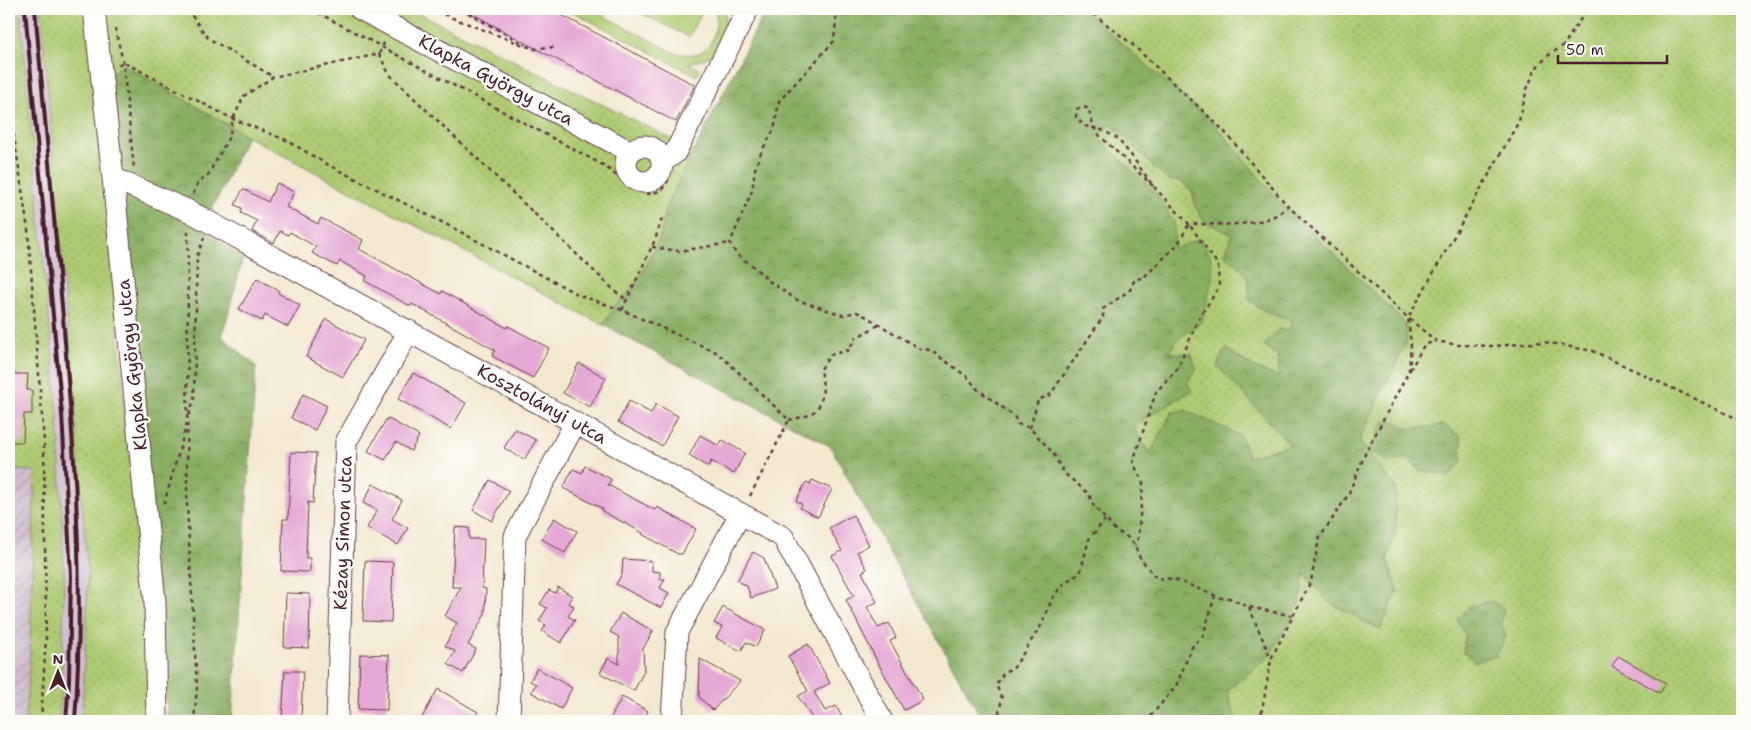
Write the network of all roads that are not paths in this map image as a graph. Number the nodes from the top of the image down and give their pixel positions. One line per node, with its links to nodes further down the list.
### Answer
1 (94, 9): 6 (street, Klapka György utca)
2 (360, 9): 4 (street, Klapka György utca)
3 (748, 9): 5 (street)
4 (631, 152): 5 (street); 5 (street)
5 (662, 162)
6 (114, 178): 7 (street, Kosztolányi utca); 10 (street, Klapka György utca)
7 (409, 332): 8 (street, Kosztolányi utca); 11 (street, Kézay Simon utca)
8 (575, 423): 9 (street, Kosztolányi utca); 12 (street)
9 (740, 514): 13 (street); 14 (street, Kosztolányi utca)
10 (157, 721)
11 (337, 721)
12 (509, 721)
13 (672, 721)
14 (882, 721)

